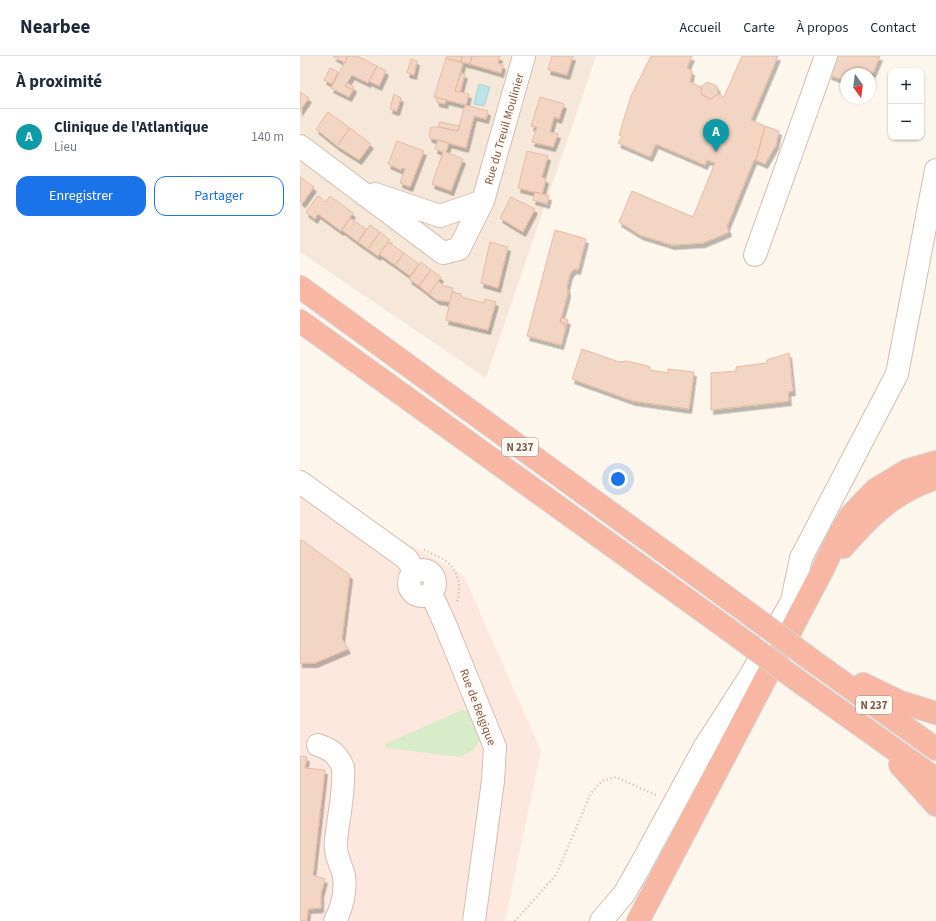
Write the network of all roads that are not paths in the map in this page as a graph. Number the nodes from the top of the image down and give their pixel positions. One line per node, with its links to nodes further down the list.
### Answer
1 (524, 56): 6 (street, Rue du Treuil Moulinier)
2 (826, 56): 7 (street)
3 (300, 146): 5 (street, Rue du Treuil Moulinier)
4 (936, 170): 23 (street)
5 (359, 189): 6 (street, Rue du Treuil Moulinier); 6 (street, Rue du Treuil Moulinier)
6 (483, 201)
7 (755, 255)
8 (300, 287): 14 (highway, N 237, bridge)
9 (300, 321): 16 (highway, N 237, bridge)
10 (936, 462): 13 (highway)
11 (936, 478): 13 (highway)
12 (300, 482): 22 (street, Rue de Belgique)
13 (823, 569): 24 (highway)
14 (812, 661): 15 (highway); 18 (highway, N 237)
15 (936, 713)
16 (849, 716): 19 (highway, N 237); 20 (highway)
17 (318, 745): 21 (street)
18 (936, 749)
19 (936, 779)
20 (936, 805)
21 (336, 921)
22 (474, 921)
23 (601, 921)
24 (638, 921)

